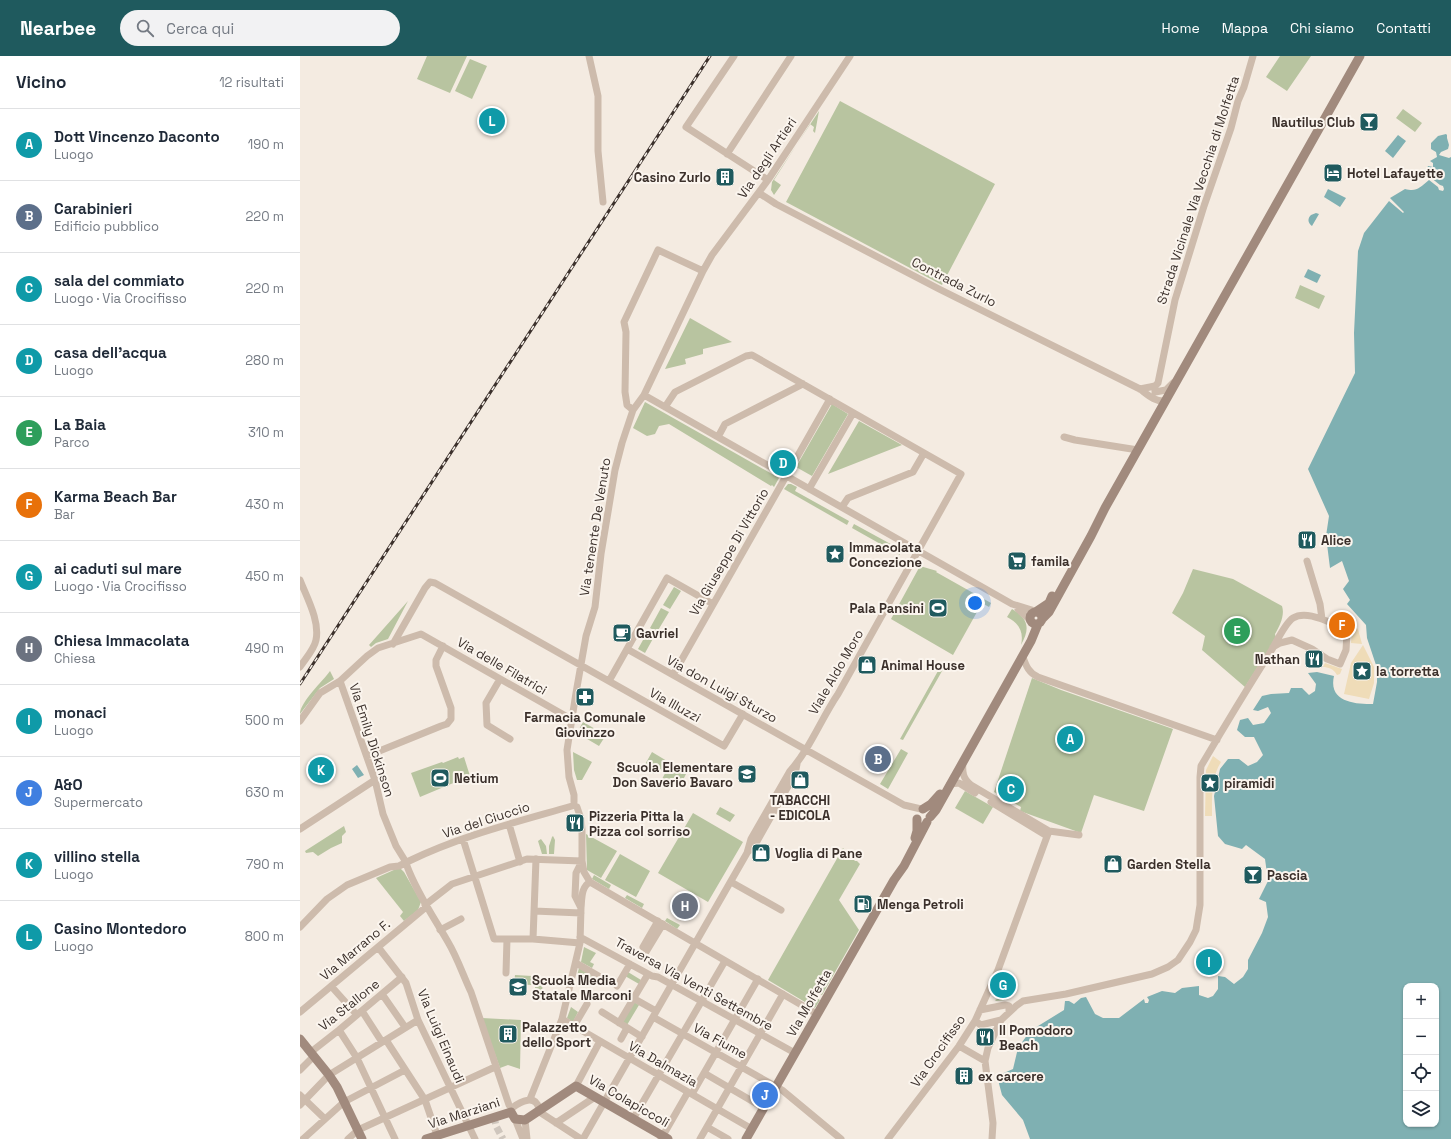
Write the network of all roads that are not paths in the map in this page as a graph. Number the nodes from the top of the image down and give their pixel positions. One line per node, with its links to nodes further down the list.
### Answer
1 (589, 56): 10 (street)
2 (734, 56): 7 (street)
3 (791, 56): 7 (street)
4 (850, 56): 8 (street, Via degli Artieri)
5 (1253, 56): 14 (street, Strada Vicinale Via Vecchia di Molfetta)
6 (1360, 56): 12 (main road)
7 (727, 154): 8 (street)
8 (768, 180): 9 (street, Via degli Artieri)
9 (759, 192): 11 (street, Via degli Artieri); 14 (street, Contrada Zurlo)
10 (604, 202)
11 (703, 271): 15 (street, Via tenente De Venuto); 20 (street)
12 (1180, 375): 16 (street); 18 (main road)
13 (803, 384): 17 (street); 19 (street); 23 (street)
14 (1140, 389): 16 (street, Contrada Zurlo)
15 (644, 395): 19 (street); 20 (street, Via tenente De Venuto)
16 (1153, 395): 18 (street); 22 (street)
17 (830, 400): 21 (street); 27 (street, Via Giuseppe Di Vittorio)
18 (1165, 401): 22 (main road)
19 (664, 407): 23 (street)
20 (633, 410): 41 (street, Via tenente De Venuto)
21 (853, 413): 26 (street); 28 (street)
22 (1153, 423): 25 (main road)
23 (718, 437): 27 (street)
24 (1064, 437): 25 (street)
25 (1138, 450): 34 (main road)
26 (924, 453): 29 (street); 30 (street, Viale Aldo Moro)
27 (786, 476): 28 (street); 33 (street, Via Giuseppe Di Vittorio)
28 (809, 489): 29 (street)
29 (842, 507): 30 (street)
30 (918, 551): 34 (street); 52 (street, Viale Aldo Moro)
31 (1307, 561): 35 (street)
32 (300, 580): 42 (street)
33 (713, 604): 39 (street); 43 (street, Via Giuseppe Di Vittorio)
34 (1036, 618): 40 (main road); 59 (main road)
35 (1322, 620): 38 (street); 38 (street)
36 (393, 644): 37 (street, Via delle Filatrici); 41 (street, Via Illuzzi); 45 (street)
37 (443, 646): 44 (street, Via delle Filatrici); 53 (street)
38 (1273, 647): 51 (street)
39 (627, 649): 43 (street, Via don Luigi Sturzo); 46 (street)
40 (1023, 657): 51 (street); 54 (main road)
41 (581, 666): 46 (street, Via Illuzzi); 48 (street, Via tenente De Venuto)
42 (300, 667)
43 (673, 675): 47 (street, Via don Luigi Sturzo)
44 (500, 679): 48 (street, Via delle Filatrici); 50 (street)
45 (340, 681): 49 (street, Via Emily Dickinson); 53 (street, Via Emily Dickinson)
46 (609, 681): 47 (street, Via Illuzzi)
47 (743, 714): 52 (street, Via don Luigi Sturzo)
48 (571, 718): 57 (street, Via tenente De Venuto)
49 (300, 721)
50 (510, 739)
51 (1217, 740): 110 (street)
52 (805, 750): 58 (street, Via don Luigi Sturzo); 74 (street, Viale Aldo Moro)
53 (367, 756): 55 (street, Via Emily Dickinson)
54 (963, 762): 56 (main road); 64 (street)
55 (375, 780): 63 (street); 69 (street, Via Emily Dickinson)
56 (950, 784): 61 (main road); 64 (street)
57 (574, 805): 62 (street, Via del Ciuccio); 68 (street, Via tenente De Venuto)
58 (904, 805): 59 (street); 60 (street)
59 (922, 809): 60 (main road); 61 (main road)
60 (917, 819): 61 (main road); 72 (main road)
61 (929, 819): 72 (main road)
62 (509, 824): 66 (street, Via del Ciuccio); 70 (street)
63 (300, 829)
64 (1048, 833): 65 (street); 102 (street, Via Crocifisso)
65 (1079, 835)
66 (463, 839): 69 (street, Via del Ciuccio); 71 (street)
67 (536, 859): 68 (street, Via Marrano F.); 70 (street, Via Marrano F.); 78 (street)
68 (582, 861): 73 (street); 76 (street, Via tenente De Venuto)
69 (406, 862): 75 (street, Via Emily Dickinson); 81 (street)
70 (520, 862): 71 (street, Via Marrano F.)
71 (474, 876): 75 (street, Via Marrano F.); 83 (street)
72 (894, 880): 113 (main road, Via Molfetta)
73 (590, 882): 76 (street); 80 (street)
74 (731, 882): 77 (street); 86 (street, Viale Aldo Moro)
75 (426, 906): 82 (street, Via Emily Dickinson); 87 (street, Via Marrano F.)
76 (581, 910): 78 (street); 85 (street, Via tenente De Venuto)
77 (781, 910)
78 (534, 911): 84 (street)
79 (461, 919): 82 (street)
80 (660, 923): 86 (street); 88 (street)
81 (300, 927)
82 (440, 930): 138 (street, Via Emily Dickinson)
83 (507, 939): 84 (street); 92 (street)
84 (533, 939): 85 (street)
85 (580, 940): 90 (street, Via tenente De Venuto); 91 (street, Traversa Via Venti Settembre)
86 (696, 944): 89 (street); 97 (street, Viale Aldo Moro)
87 (378, 947): 94 (street, Via Luigi Einaudi); 98 (street, Via Marrano F.)
88 (645, 950)
89 (726, 961): 96 (street); 104 (street)
90 (576, 963): 95 (street); 114 (street, Via tenente De Venuto)
91 (630, 964): 93 (street, Traversa Via Venti Settembre); 99 (street)
92 (506, 972)
93 (648, 974): 97 (street, Traversa Via Venti Settembre); 103 (street)
94 (402, 977): 100 (street, Via Stallone); 115 (street, Via Luigi Einaudi)
95 (602, 978)
96 (758, 979): 101 (street); 116 (street)
97 (672, 985): 104 (street, Traversa Via Venti Settembre); 112 (street, Viale Aldo Moro)
98 (331, 986): 108 (street, Via Marrano F.); 111 (street)
99 (617, 986)
100 (382, 994): 111 (street, Via Stallone); 121 (street)
101 (783, 994): 113 (street); 125 (street)
102 (986, 997): 106 (street); 107 (street, Via Crocifisso)
103 (634, 998): 112 (street, Via Fiume); 119 (street)
104 (702, 1001): 116 (street, Traversa Via Venti Settembre); 124 (street)
105 (587, 1004): 120 (street)
106 (993, 1006): 107 (street); 110 (street)
107 (980, 1010): 118 (street, Via Crocifisso)
108 (300, 1012)
109 (602, 1012): 119 (street)
110 (1010, 1012): 117 (street)
111 (359, 1013): 123 (street, Via Stallone); 129 (street)
112 (655, 1014): 124 (street, Via Fiume); 126 (street, Viale Aldo Moro)
113 (818, 1014): 133 (main road, Via Molfetta)
114 (562, 1019): 120 (street, Via Dalmazia); 154 (street, Via tenente De Venuto)
115 (418, 1020): 121 (street); 148 (street, Via Luigi Einaudi)
116 (734, 1020): 125 (street, Traversa Via Venti Settembre); 132 (street)
117 (1001, 1020): 118 (street); 137 (street)
118 (975, 1022): 131 (street, Via Crocifisso)
119 (619, 1023): 122 (street)
120 (574, 1026): 130 (street, Via Dalmazia)
121 (405, 1027): 129 (street)
122 (627, 1028): 126 (street); 128 (street)
123 (338, 1030): 134 (street, Via Stallone); 135 (street)
124 (683, 1034): 132 (street, Via Fiume); 144 (street)
125 (760, 1034): 133 (street, Traversa Via Venti Settembre); 139 (street)
126 (642, 1037): 136 (street, Viale Aldo Moro)
127 (300, 1038): 134 (main road)
128 (621, 1039)
129 (384, 1041): 135 (street); 141 (street)
130 (600, 1041): 136 (street, Via Dalmazia); 145 (street)
131 (959, 1046): 137 (street); 186 (street, Via Crocifisso)
132 (716, 1052): 139 (street, Via Fiume); 142 (street)
133 (795, 1053): 146 (main road, Via Molfetta)
134 (312, 1054): 140 (street, Via Stallone); 143 (main road)
135 (357, 1058): 143 (street); 147 (street)
136 (629, 1058): 144 (street, Via Dalmazia); 156 (street, Viale Aldo Moro)
137 (985, 1061): 187 (street)
138 (495, 1067): 148 (street); 160 (street, Via Emily Dickinson)
139 (741, 1067): 146 (street, Via Fiume); 149 (street)
140 (300, 1070)
141 (405, 1070): 147 (street); 153 (street)
142 (704, 1073): 149 (street); 150 (street)
143 (330, 1075): 152 (street); 155 (main road)
144 (658, 1075): 150 (street, Via Dalmazia); 163 (street)
145 (576, 1086): 151 (main road, Via Colapiccoli); 159 (main road)
146 (776, 1086): 157 (main road, Via Molfetta); 185 (street, Via Fiume)
147 (372, 1088): 155 (street); 161 (street)
148 (450, 1088): 153 (street); 166 (street, Via Luigi Einaudi)
149 (729, 1088): 157 (street); 158 (street)
150 (690, 1093): 158 (street, Via Dalmazia); 172 (street)
151 (595, 1097): 156 (main road, Via Colapiccoli); 165 (street)
152 (302, 1100): 162 (street)
153 (425, 1100): 161 (street); 171 (street)
154 (530, 1100): 159 (street); 160 (street)
155 (344, 1102): 162 (street); 169 (main road)
156 (604, 1102): 163 (main road, Via Colapiccoli); 181 (street, Viale Aldo Moro)
157 (764, 1108): 168 (main road, Via Molfetta)
158 (717, 1109): 167 (street); 168 (street, Via Dalmazia)
159 (538, 1110): 164 (main road); 165 (street)
160 (513, 1113): 164 (main road); 166 (main road, Via Marziani); 179 (street, Via Emily Dickinson)
161 (386, 1117): 169 (street); 176 (street)
162 (325, 1119): 173 (street)
163 (633, 1119): 172 (main road, Via Colapiccoli)
164 (525, 1120): 180 (street)
165 (556, 1123): 181 (street)
166 (468, 1125): 171 (main road, Via Marziani); 178 (street, Via Luigi Einaudi)
167 (707, 1127): 182 (street); 183 (street)
168 (752, 1129): 184 (main road, Via Molfetta)
169 (358, 1130): 174 (street); 175 (main road)
170 (300, 1135): 173 (street)
171 (437, 1135): 177 (main road, Via Marziani)
172 (664, 1138)
173 (303, 1139)
174 (348, 1139)
175 (362, 1139)
176 (396, 1139)
177 (426, 1139)
178 (475, 1139)
179 (523, 1139)
180 (527, 1139)
181 (582, 1139)
182 (700, 1139)
183 (728, 1139)
184 (746, 1139)
185 (841, 1139)
186 (888, 1139)
187 (992, 1139)

